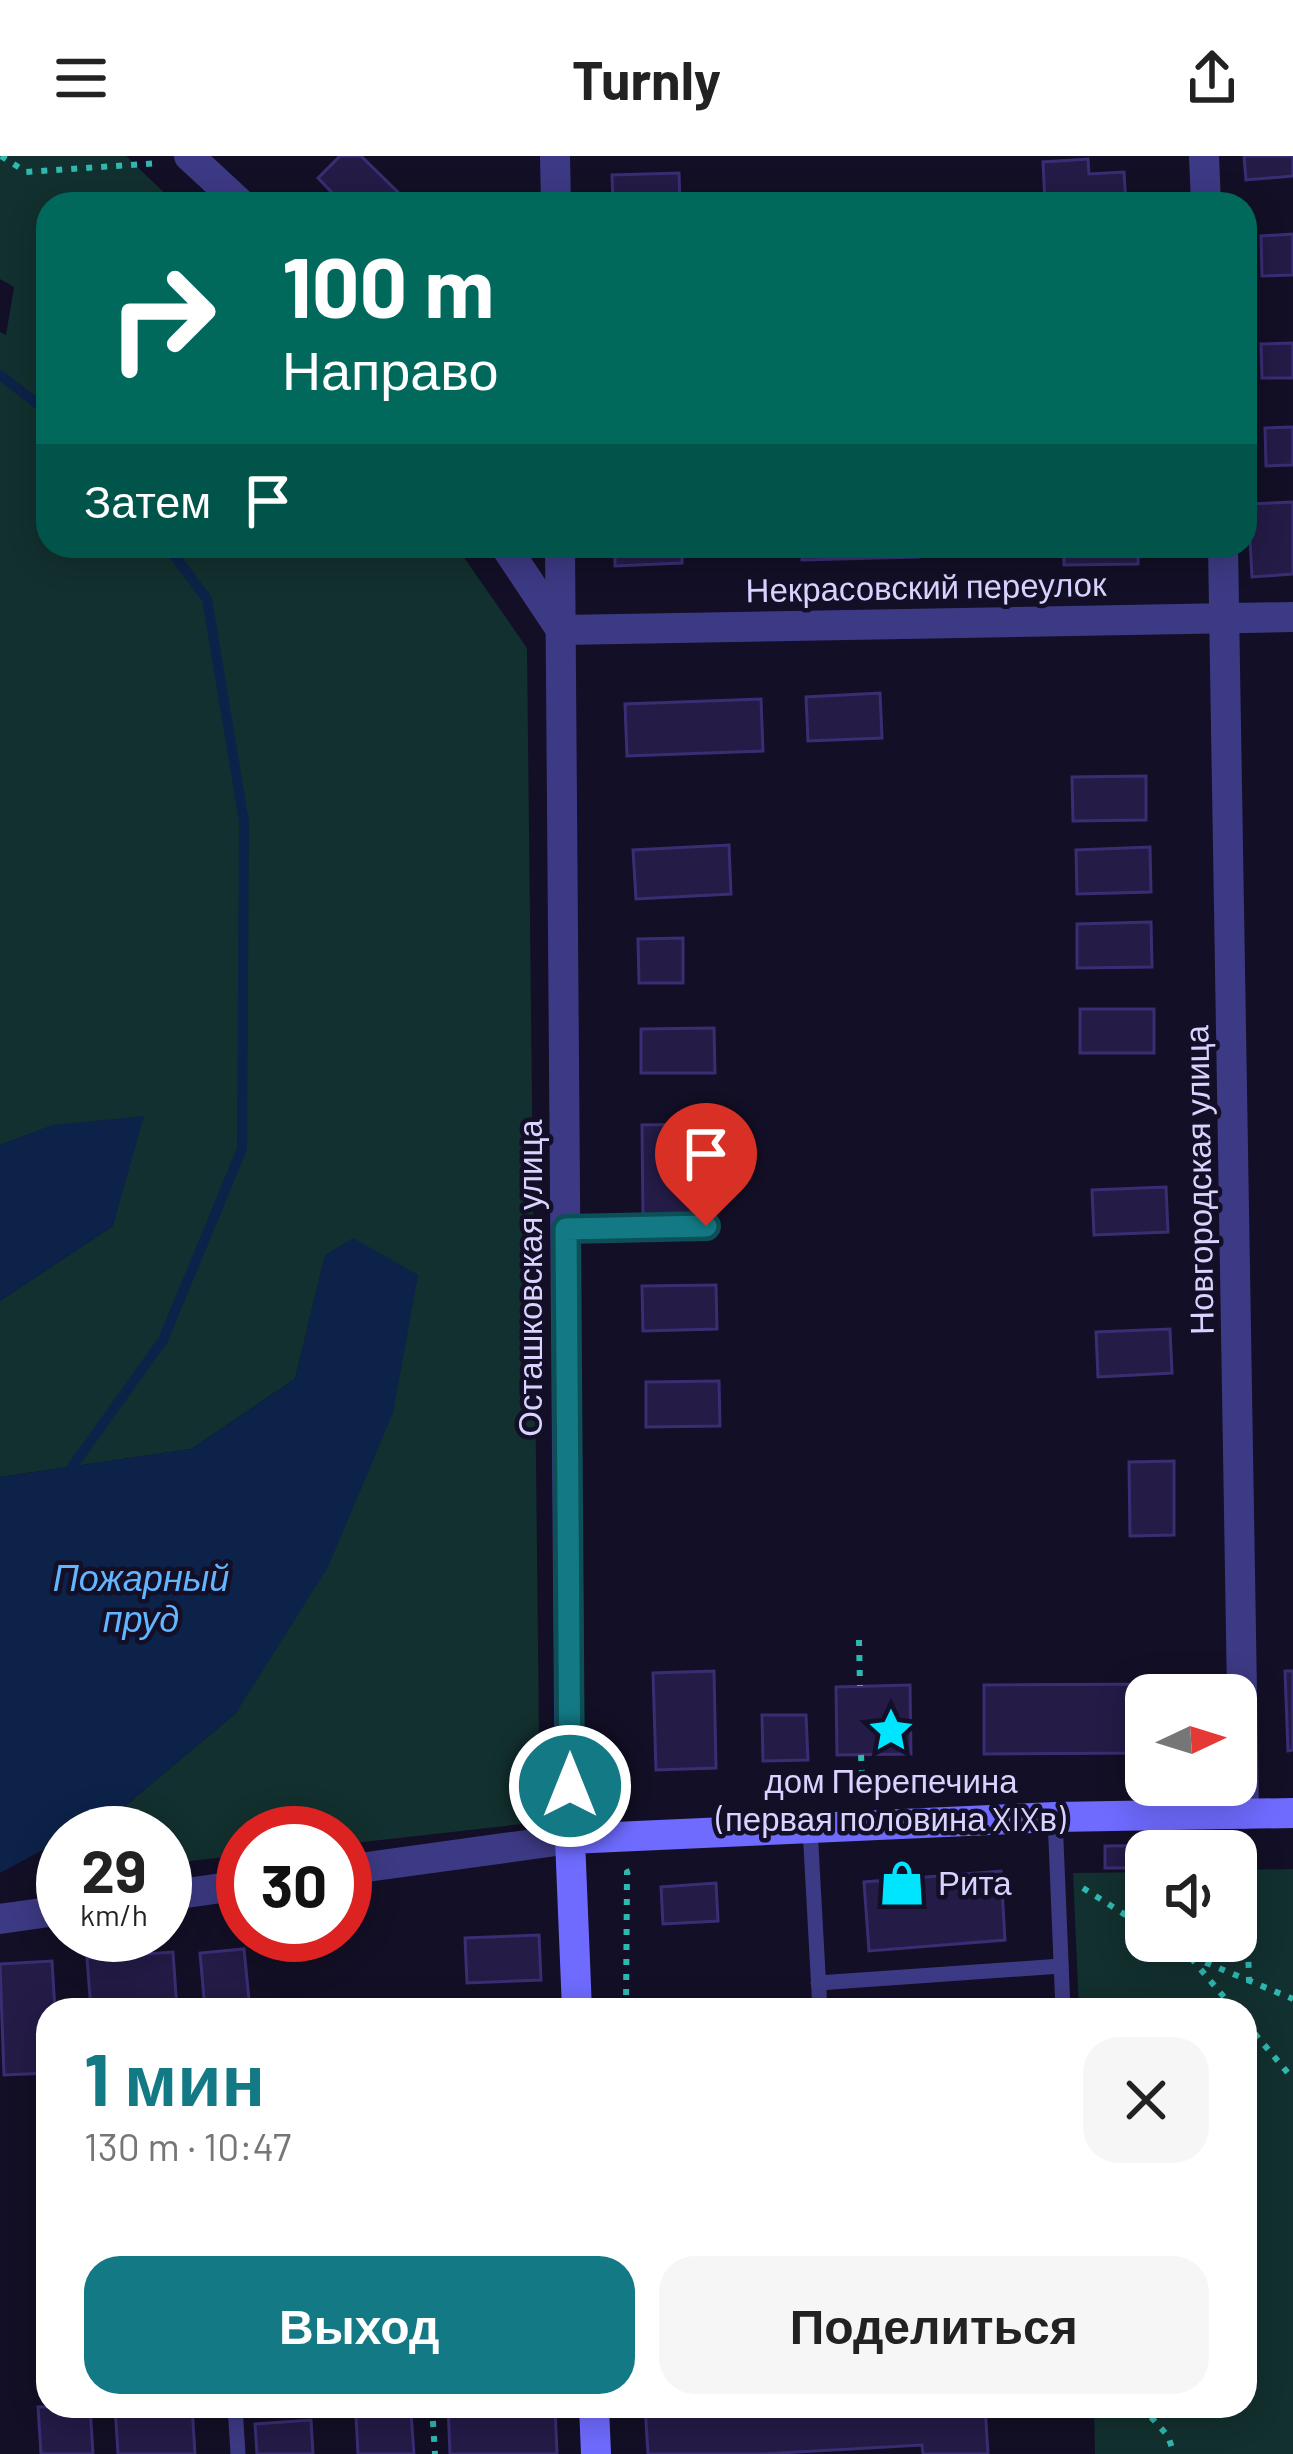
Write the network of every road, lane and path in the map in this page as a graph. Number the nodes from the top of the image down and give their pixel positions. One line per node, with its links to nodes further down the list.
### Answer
1 (1, 156): 4 (path)
2 (555, 156): 6 (street)
3 (1204, 156): 7 (street)
4 (190, 157): 5 (street)
5 (228, 192)
6 (556, 192)
7 (1206, 192)
8 (513, 558): 13 (street)
9 (560, 558): 13 (street, Осташковская улица)
10 (1224, 558): 12 (street, Новгородская улица)
11 (1293, 616): 12 (street, Некрасовский переулок)
12 (1227, 617): 13 (street, Некрасовский переулок); 20 (street, Новгородская улица)
13 (561, 630): 15 (street, Осташковская улица)
14 (706, 1226): 15 (lane)
15 (566, 1229): 22 (street, Осташковская улица)
16 (859, 1640): 17 (path)
17 (860, 1686)
18 (1293, 1813): 20 (street)
19 (1054, 1817): 20 (street); 21 (street); 24 (lane)
20 (1244, 1820): 31 (path)
21 (810, 1828): 22 (street); 32 (lane)
22 (570, 1839): 23 (street); 33 (street, Осташковская улица)
23 (372, 1866)
24 (1057, 1871): 26 (path); 30 (lane)
25 (36, 1914): 27 (street)
26 (1125, 1915)
27 (0, 1919)
28 (1195, 1962): 36 (path)
29 (1204, 1962): 31 (path)
30 (1061, 1966): 32 (lane); 35 (lane)
31 (1249, 1981): 37 (path)
32 (818, 1982): 34 (lane)
33 (577, 1998)
34 (819, 1998)
35 (1062, 1998)
36 (1225, 1998)
37 (1293, 1999)
38 (1257, 2036): 39 (path)
39 (1293, 2079)
40 (236, 2418): 44 (lane)
41 (433, 2418): 45 (path)
42 (594, 2418): 46 (street)
43 (1152, 2418): 47 (path)
44 (238, 2454)
45 (435, 2454)
46 (596, 2454)
47 (1174, 2454)

